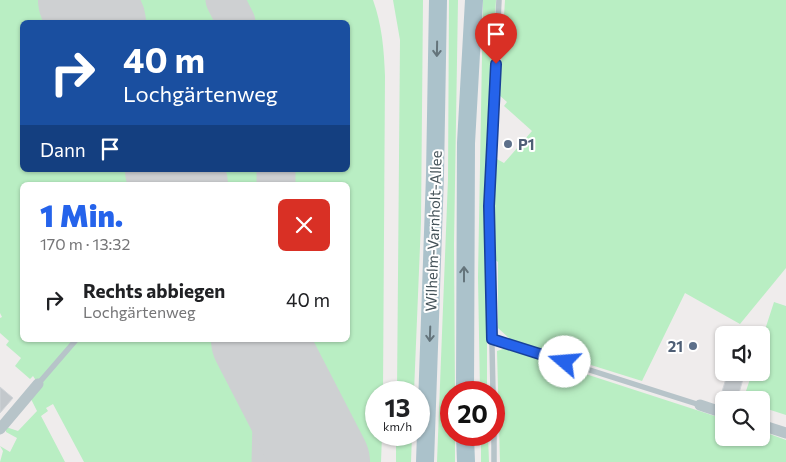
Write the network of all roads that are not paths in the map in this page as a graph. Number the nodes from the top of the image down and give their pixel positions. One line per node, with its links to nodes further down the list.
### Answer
1 (438, 0): 16 (main road, Wilhelm-Varnholt-Allee, one-way to 16)
2 (474, 0): 6 (main road, Wilhelm-Varnholt-Allee, one-way to 2)
3 (499, 0): 4 (lane)
4 (492, 339): 7 (lane); 9 (lane)
5 (74, 342): 8 (lane)
6 (465, 381)
7 (493, 381)
8 (38, 384): 12 (street)
9 (700, 405): 10 (street)
10 (715, 410)
11 (770, 428): 13 (street)
12 (0, 429)
13 (786, 433)
14 (466, 446): 17 (main road)
15 (494, 446): 18 (lane)
16 (425, 462)
17 (466, 462)
18 (494, 462)

